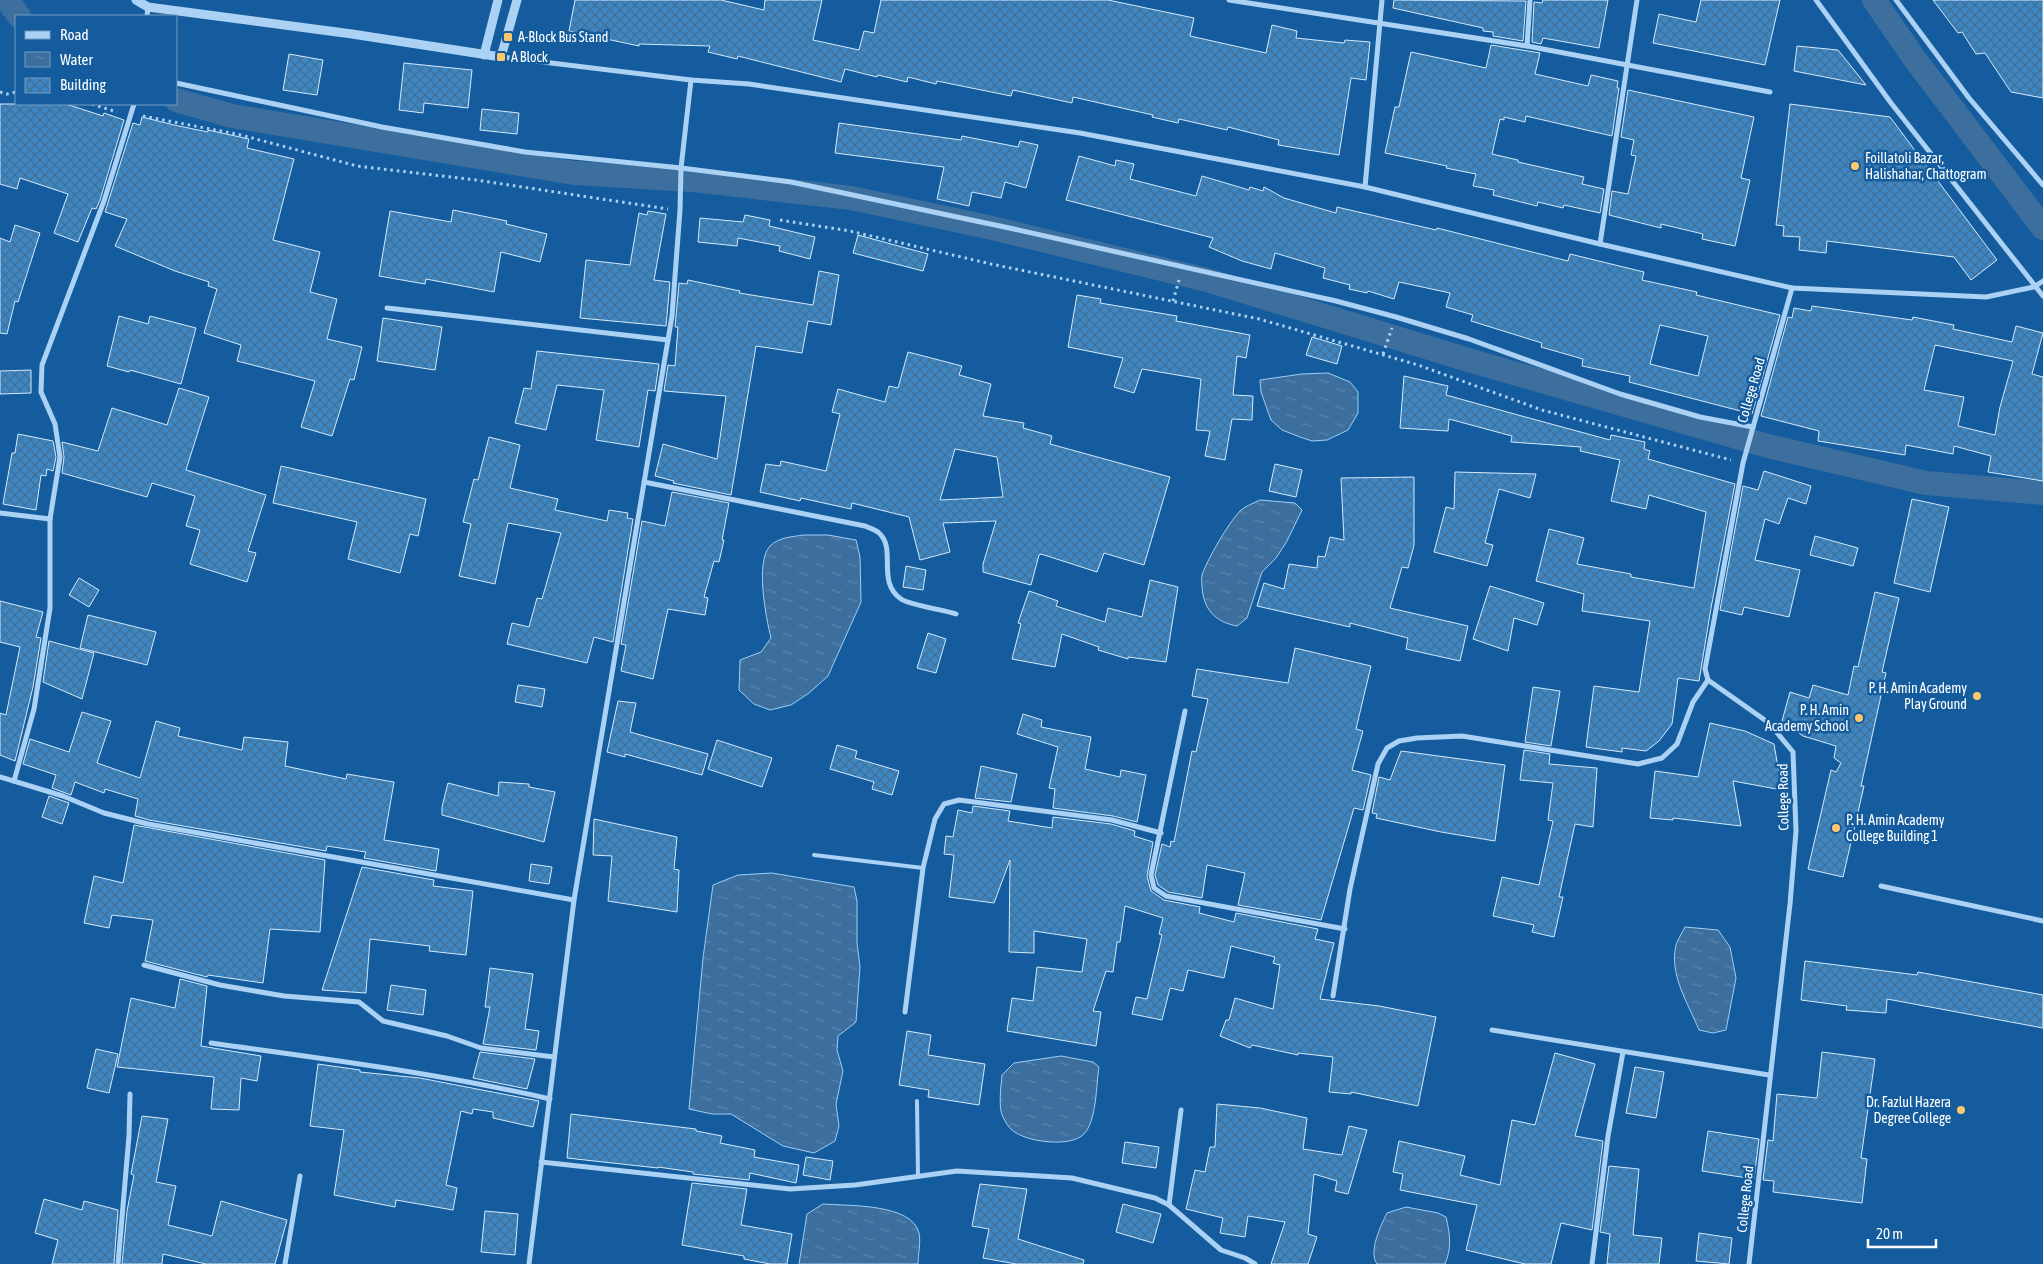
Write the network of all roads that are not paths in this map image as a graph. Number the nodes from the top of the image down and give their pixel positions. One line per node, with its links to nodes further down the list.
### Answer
1 (136, 0): 10 (street)
2 (498, 0): 15 (street)
3 (516, 0): 16 (street)
4 (1229, 0): 13 (street)
5 (1382, 0): 13 (street)
6 (1530, 0): 14 (street)
7 (1637, 0): 17 (street)
8 (1816, 0): 27 (street)
9 (1896, 0): 23 (street)
10 (148, 12): 11 (street)
11 (176, 15)
12 (178, 15): 15 (street)
13 (1380, 23): 14 (street); 24 (street)
14 (1527, 46): 17 (street)
15 (484, 55): 16 (street)
16 (502, 57): 18 (street)
17 (1628, 65): 20 (street); 25 (street)
18 (691, 80): 22 (street); 24 (street)
19 (178, 83): 22 (street)
20 (1770, 92)
21 (133, 109): 35 (street)
22 (681, 168): 31 (street); 32 (street)
23 (2043, 185)
24 (1365, 187): 25 (street)
25 (1600, 244): 28 (street)
26 (2043, 281): 27 (street)
27 (2034, 287): 28 (street); 29 (street)
28 (1792, 288): 32 (street, College Road)
29 (2043, 296)
30 (386, 308): 31 (street)
31 (668, 340): 33 (street)
32 (1752, 428): 37 (street, College Road)
33 (644, 482): 36 (street); 45 (street)
34 (0, 513): 35 (street)
35 (50, 519): 40 (street)
36 (956, 614)
37 (1708, 680): 47 (street); 55 (street, College Road)
38 (1185, 711): 41 (street)
39 (0, 777): 40 (street)
40 (14, 781): 45 (street)
41 (1161, 833): 43 (street); 47 (street)
42 (814, 855): 43 (lane)
43 (924, 868): 50 (street)
44 (1881, 886): 46 (street)
45 (574, 900): 54 (street)
46 (2043, 921)
47 (1345, 929): 49 (street)
48 (144, 965): 54 (street)
49 (1333, 996)
50 (905, 1012)
51 (1492, 1030): 53 (street)
52 (211, 1042): 57 (street)
53 (1623, 1052): 55 (street); 68 (street)
54 (554, 1057): 57 (street)
55 (1770, 1075): 69 (street, College Road)
56 (130, 1094): 64 (street)
57 (550, 1099): 60 (street)
58 (917, 1101): 62 (lane)
59 (1181, 1110): 63 (street)
60 (541, 1162): 62 (street); 66 (street)
61 (300, 1176): 65 (street)
62 (918, 1178): 63 (street)
63 (1169, 1204): 67 (street)
64 (118, 1264)
65 (285, 1264)
66 (529, 1264)
67 (1255, 1264)
68 (1592, 1264)
69 (1749, 1264)

